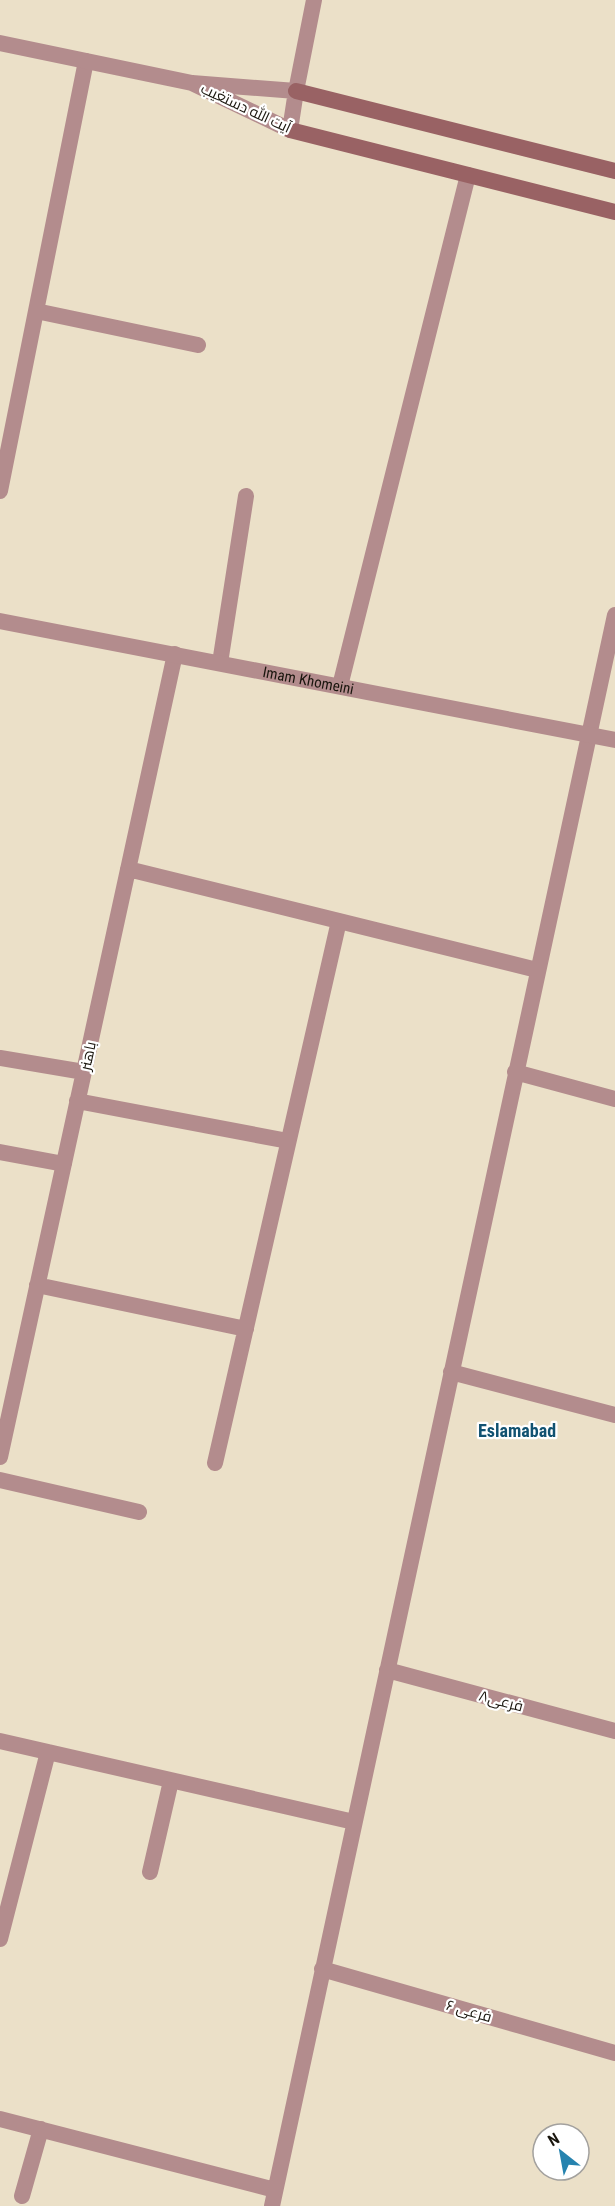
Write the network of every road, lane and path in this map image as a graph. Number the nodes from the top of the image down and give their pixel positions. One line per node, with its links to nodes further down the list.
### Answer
1 (314, 0): 5 (street)
2 (0, 43): 3 (street)
3 (86, 61): 4 (street); 10 (street)
4 (192, 83): 5 (street, آیت الله دستغیب); 6 (street, آیت الله دستغیب)
5 (296, 91): 6 (street); 7 (main road, آیت الله دستغیب)
6 (290, 130): 8 (main road, آیت الله دستغیب)
7 (615, 171)
8 (468, 175): 9 (main road, آیت الله دستغیب); 18 (street)
9 (615, 212)
10 (36, 311): 11 (street); 12 (street)
11 (198, 345)
12 (0, 486)
13 (246, 496): 17 (street)
14 (615, 615): 19 (street)
15 (0, 621): 16 (street, Imam Khomeini)
16 (175, 654): 17 (street, Imam Khomeini); 21 (street, باهنر)
17 (220, 663): 18 (street, Imam Khomeini)
18 (340, 686): 19 (street, Imam Khomeini)
19 (588, 735): 20 (street, Imam Khomeini); 23 (street)
20 (615, 740)
21 (128, 868): 22 (street); 25 (street, باهنر)
22 (339, 921): 23 (street); 29 (street)
23 (537, 970): 26 (street)
24 (0, 1058): 25 (street)
25 (84, 1072): 28 (street, باهنر)
26 (515, 1072): 27 (street); 34 (street)
27 (615, 1099)
28 (77, 1101): 29 (street); 31 (street, باهنر)
29 (288, 1141): 33 (street)
30 (0, 1152): 31 (street)
31 (64, 1164): 32 (street, باهنر)
32 (37, 1285): 33 (street); 36 (street, باهنر)
33 (246, 1329): 39 (street)
34 (451, 1372): 37 (street); 42 (street)
35 (0, 1376): 36 (street)
36 (17, 1378): 38 (street, باهنر)
37 (615, 1415)
38 (0, 1457)
39 (215, 1463)
40 (0, 1480): 41 (street)
41 (139, 1512)
42 (387, 1670): 43 (street, فرعی۸); 47 (street)
43 (615, 1731)
44 (0, 1741): 45 (street)
45 (48, 1752): 46 (street); 49 (street)
46 (171, 1781): 47 (street); 48 (street)
47 (354, 1822): 50 (street)
48 (150, 1872)
49 (0, 1939)
50 (322, 1969): 51 (street, فرعی ۶); 55 (street)
51 (615, 2054)
52 (0, 2119): 53 (street)
53 (41, 2129): 54 (street); 55 (street)
54 (22, 2196)
55 (273, 2198)

